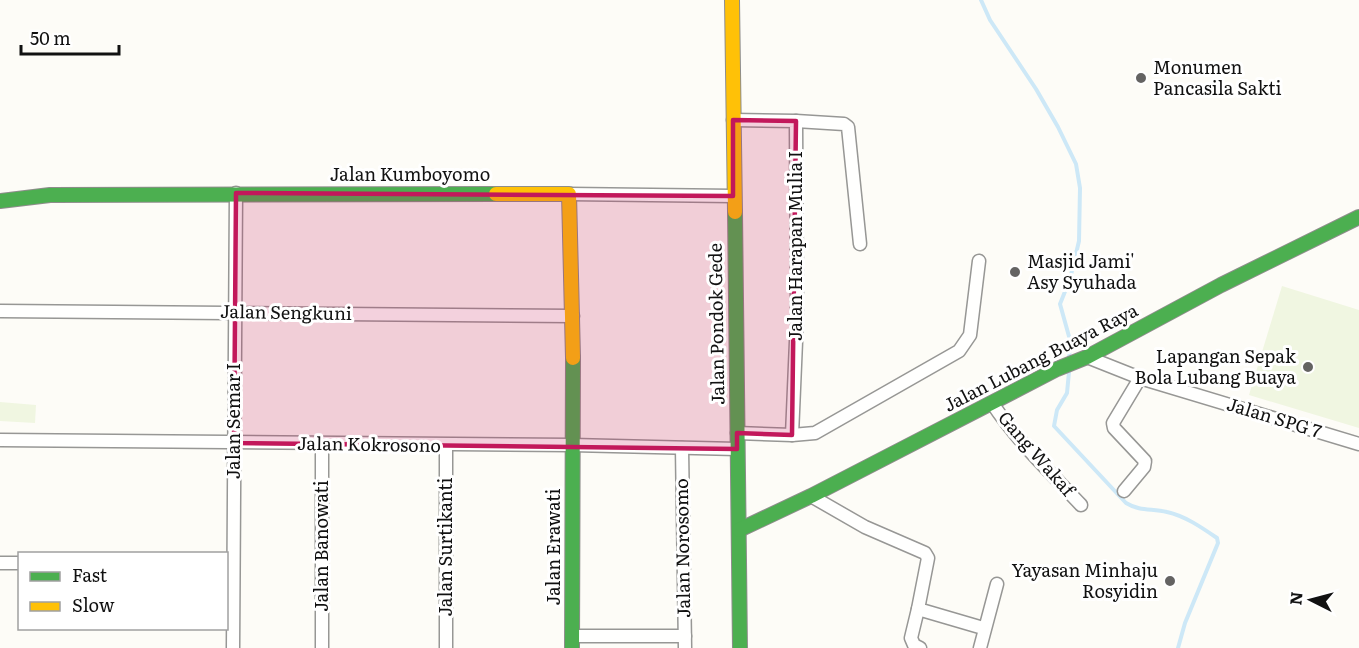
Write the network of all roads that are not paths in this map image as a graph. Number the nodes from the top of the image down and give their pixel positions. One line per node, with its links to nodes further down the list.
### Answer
1 (732, 0): 2 (main road, Jalan Pondok Gede)
2 (733, 120): 3 (street); 6 (main road, Jalan Pondok Gede)
3 (796, 121): 9 (street); 18 (street, Jalan Harapan Mulia I)
4 (236, 193): 5 (main road, Jalan Kumboyomo); 7 (main road, Jalan Kumboyomo); 12 (street, Jalan Semar I)
5 (569, 194): 6 (street); 13 (main road)
6 (733, 196): 17 (main road, Jalan Pondok Gede)
7 (0, 201)
8 (1359, 217): 14 (main road, Jalan Lubang Buaya Raya)
9 (860, 244)
10 (979, 261): 18 (street)
11 (0, 311): 12 (street, Jalan Sengkuni)
12 (234, 313): 13 (street, Jalan Sengkuni); 20 (street, Jalan Semar I)
13 (573, 316): 23 (main road)
14 (1081, 359): 15 (street, Jalan SPG 7); 16 (main road, Jalan Lubang Buaya Raya)
15 (1140, 378): 22 (street, Jalan SPG 7); 27 (street)
16 (992, 403): 28 (main road, Jalan Lubang Buaya Raya); 29 (street, Gang Wakaf)
17 (737, 433): 18 (street); 26 (main road, Jalan Pondok Gede)
18 (792, 435)
19 (0, 440): 20 (street, Jalan Kokrosono)
20 (234, 443): 21 (street, Jalan Kokrosono); 31 (street, Jalan Semar I)
21 (321, 444): 24 (street, Jalan Kokrosono); 40 (street, Jalan Banowati)
22 (1359, 444)
23 (572, 445): 24 (street, Jalan Kokrosono); 25 (street, Jalan Kokrosono); 37 (main road, Jalan Erawati)
24 (446, 446): 41 (street, Jalan Surtikanti)
25 (682, 448): 26 (street, Jalan Kokrosono); 38 (street, Jalan Norosomo)
26 (737, 449): 30 (main road, Jalan Pondok Gede)
27 (1124, 491)
28 (811, 496): 30 (main road, Jalan Lubang Buaya Raya); 35 (street)
29 (1081, 505)
30 (745, 527): 42 (main road)
31 (230, 562): 39 (street, Jalan Semar I)
32 (0, 563): 33 (street)
33 (18, 563)
34 (997, 584): 36 (street)
35 (918, 609): 36 (street); 43 (street)
36 (984, 628): 44 (street)
37 (572, 642): 38 (street)
38 (685, 642)
39 (233, 648)
40 (322, 648)
41 (446, 648)
42 (740, 648)
43 (920, 648)
44 (980, 648)

